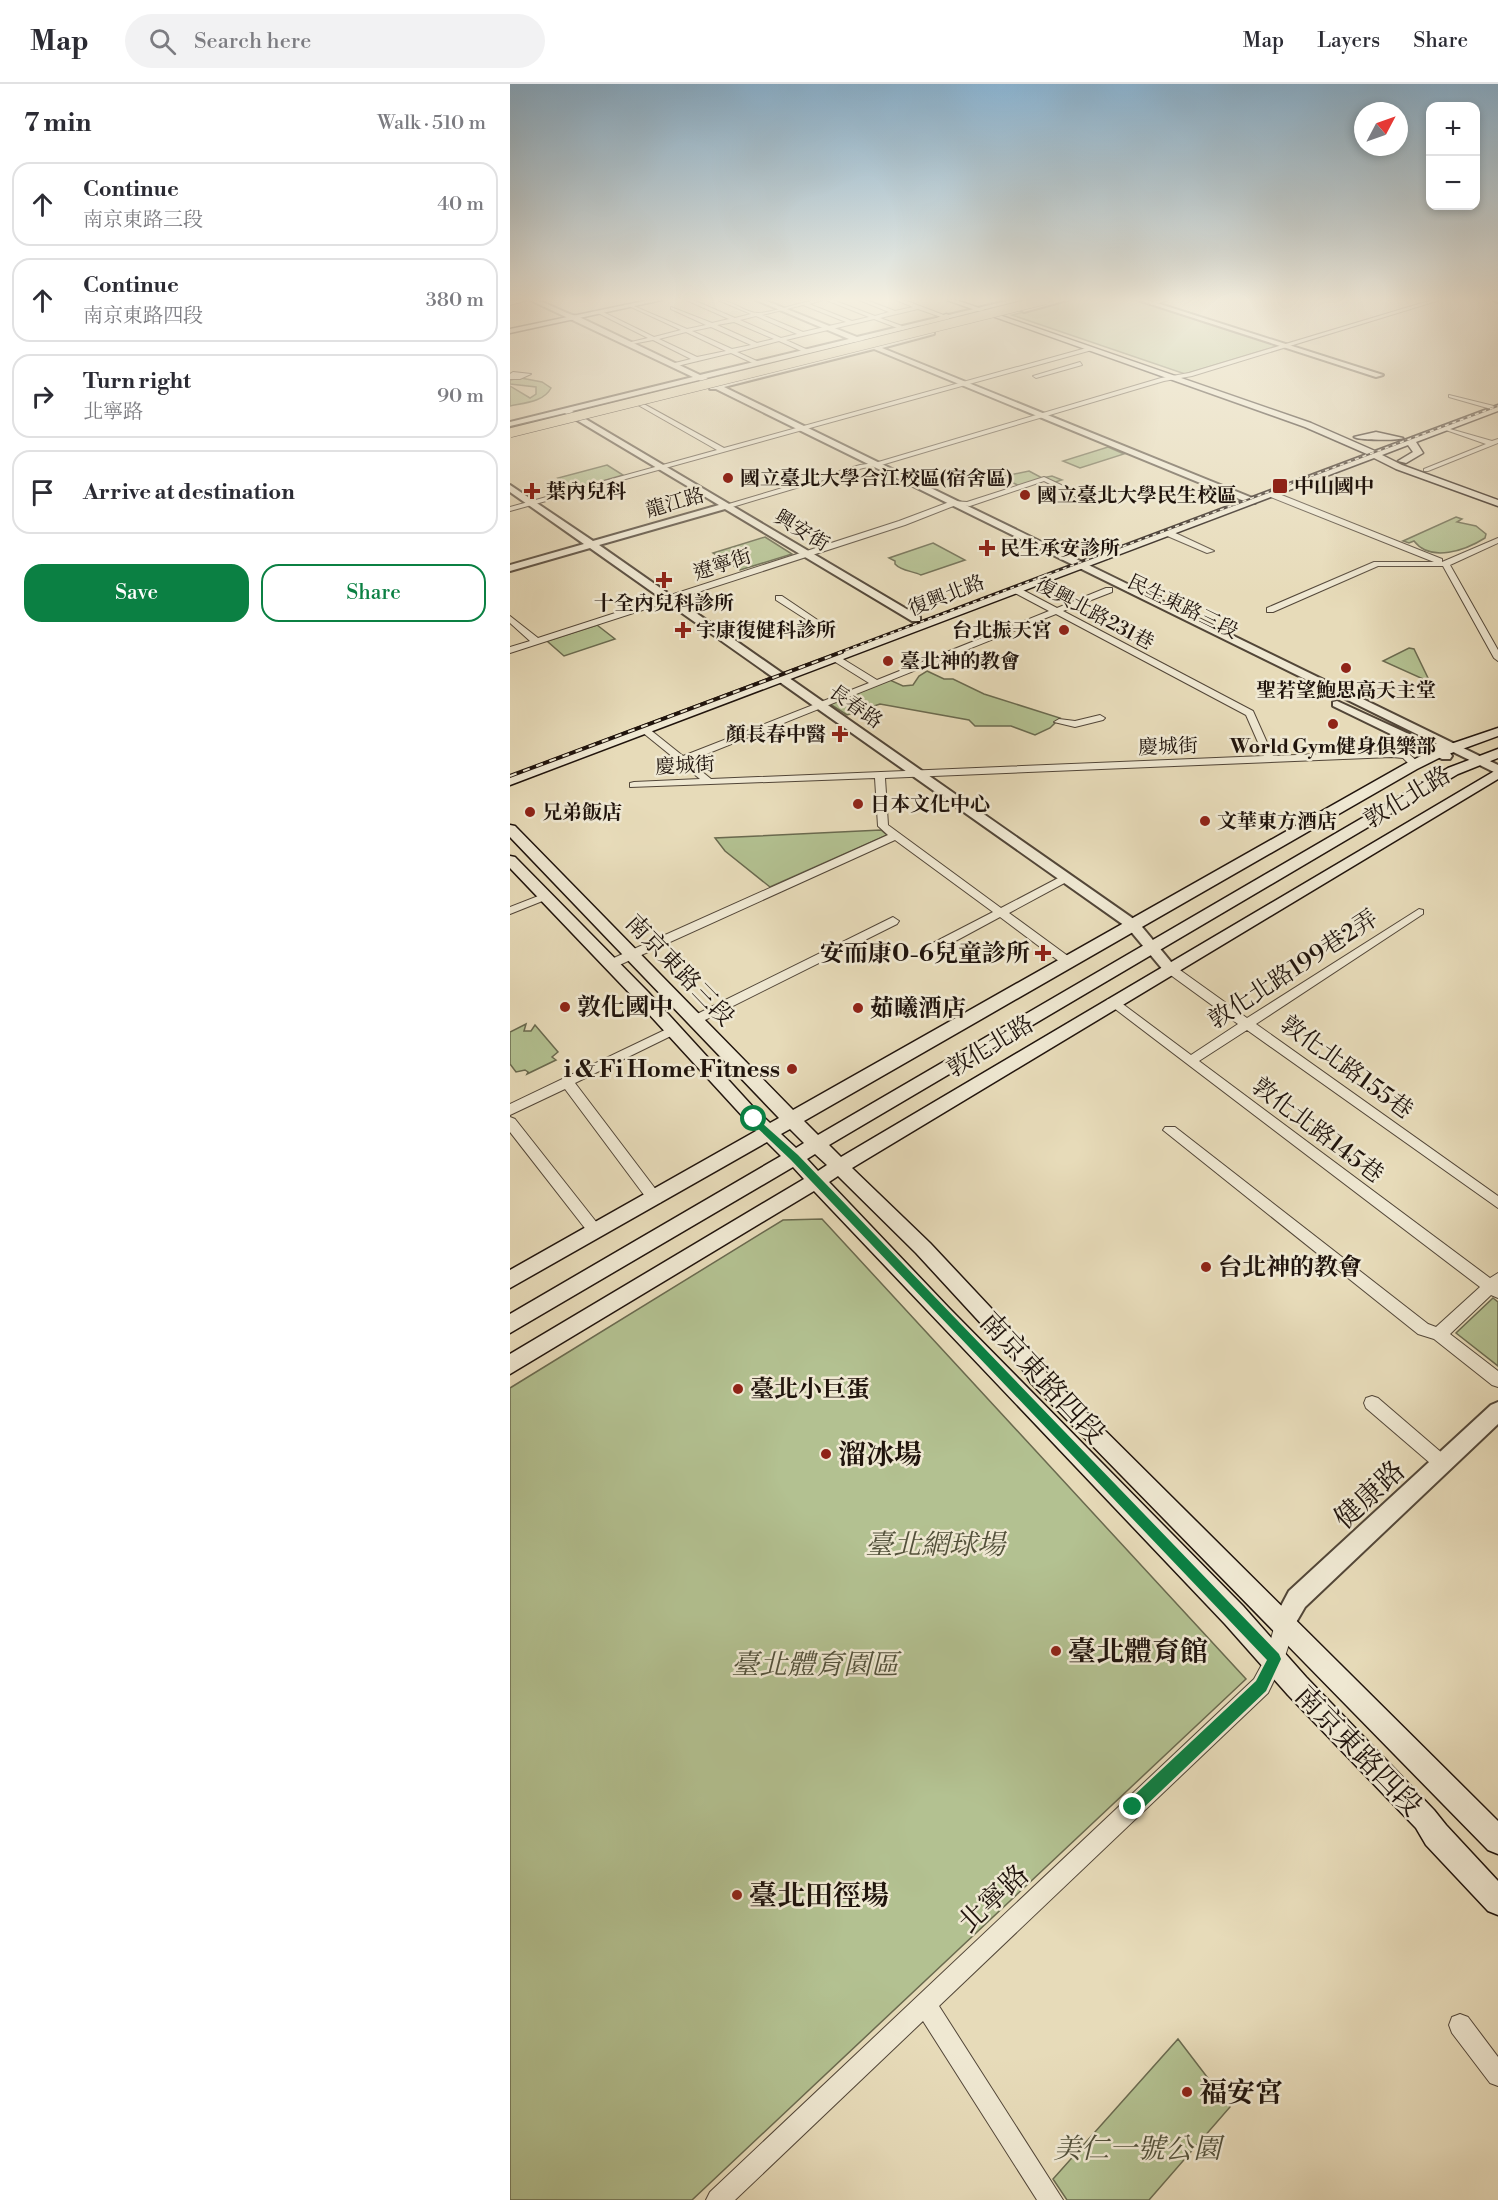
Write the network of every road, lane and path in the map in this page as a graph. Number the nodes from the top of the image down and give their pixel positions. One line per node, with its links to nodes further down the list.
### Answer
1 (611, 399): 15 (street)
2 (643, 399): 22 (highway, bridge)
3 (656, 399): 12 (street)
4 (732, 399): 21 (street)
5 (741, 399): 20 (street, 民生東路三段)
6 (912, 399): 20 (street)
7 (1001, 399): 16 (street)
8 (1097, 399): 16 (street, 龍江路)
9 (1235, 399): 23 (main road)
10 (1244, 399): 23 (main road)
11 (1460, 399): 13 (street)
12 (640, 404): 17 (street); 26 (street)
13 (1484, 406): 14 (main road, 復興北路); 24 (main road, 復興北路)
14 (1498, 407): 19 (main road, 復興北路)
15 (565, 410): 17 (street, 興安街); 18 (street)
16 (1041, 415): 29 (street, 龍江路); 37 (street)
17 (579, 419): 22 (street); 31 (street, 興安街)
18 (510, 424)
19 (1445, 428): 24 (main road, 復興北路); 25 (street)
20 (803, 429): 21 (street); 29 (street, 民生東路三段)
21 (792, 431): 26 (street); 30 (street)
22 (510, 433)
23 (1353, 439): 24 (main road); 27 (main road); 27 (main road)
24 (1404, 440): 27 (main road, 復興北路); 28 (main road)
25 (1496, 443): 32 (street)
26 (723, 450): 31 (street)
27 (1370, 452): 28 (main road); 34 (main road, 復興北路); 37 (main road, 復興北路); 40 (main road)
28 (1403, 461): 32 (main road)
29 (876, 465): 30 (street, 龍江路); 39 (street, 民生東路三段)
30 (862, 466): 41 (street, 龍江路); 42 (street)
31 (660, 468): 38 (street); 41 (street, 興安街)
32 (1426, 470): 35 (main road)
33 (510, 488): 38 (street, 長春路)
34 (1271, 494): 37 (main road, 復興北路); 50 (street)
35 (1498, 496)
36 (1085, 498): 39 (street, 遼寧街)
37 (1246, 499): 44 (main road, 復興北路); 51 (main road, 復興北路)
38 (532, 503): 43 (street); 46 (street, 長春路)
39 (955, 503): 42 (street, 遼寧街); 51 (street, 民生東路三段)
40 (1498, 503)
41 (726, 506): 46 (street, 龍江路); 48 (street, 興安街)
42 (943, 507): 48 (street, 遼寧街); 49 (street)
43 (510, 508)
44 (1168, 533): 47 (street); 51 (main road, 復興北路)
45 (1498, 540): 50 (street)
46 (593, 545): 52 (street, 龍江路); 56 (street, 長春路)
47 (1210, 551)
48 (806, 554): 56 (street, 遼寧街); 60 (street, 興安街)
49 (1041, 557)
50 (1446, 564): 57 (street); 66 (street)
51 (1066, 565): 53 (main road, 復興北路); 54 (street, 民生東路三段); 60 (main road, 復興北路); 75 (street, 民生東路三段)
52 (510, 568)
53 (1016, 590): 58 (street, 復興北路231巷); 61 (main road, 復興北路)
54 (1109, 590): 58 (street); 74 (street, 民生東路三段)
55 (779, 598): 62 (street)
56 (669, 599): 63 (street, 遼寧街); 67 (street, 長春路)
57 (1270, 610)
58 (1056, 611): 68 (street); 78 (street, 復興北路231巷)
59 (510, 619): 63 (street)
60 (916, 619): 61 (street, 興安街); 67 (main road, 復興北路)
61 (930, 622): 65 (main road, 復興北路)
62 (818, 623)
63 (536, 641): 64 (street, 遼寧街)
64 (510, 650)
65 (835, 658): 67 (main road, 復興北路); 68 (street)
66 (1498, 658)
67 (779, 674): 69 (street, 長春路); 72 (main road, 復興北路); 82 (main road, 復興北路)
68 (876, 683): 69 (street)
69 (820, 704): 79 (street); 83 (street, 長春路)
70 (1100, 718): 71 (street)
71 (1059, 722)
72 (645, 729): 79 (street); 86 (main road, 復興北路)
73 (1498, 732): 75 (main road, 敦化北路)
74 (1405, 742): 76 (street, 民生東路三段); 78 (street, 慶城街)
75 (1452, 747): 76 (main road, 敦化北路); 80 (street, 民生東路三段)
76 (1432, 750): 80 (street, 民生東路三段); 81 (main road, 敦化北路)
77 (1498, 753): 80 (main road, 敦化北路)
78 (1269, 757): 81 (street, 慶城街); 83 (street, 慶城街)
79 (683, 760): 87 (street)
80 (1472, 762): 85 (street, 民生東路三段); 91 (main road, 敦化北路)
81 (1412, 766): 89 (main road, 敦化北路)
82 (510, 769)
83 (918, 773): 84 (street, 慶城街); 96 (street, 長春路)
84 (880, 774): 87 (street, 慶城街); 92 (street)
85 (1497, 774): 95 (main road, 敦化北路)
86 (510, 782)
87 (709, 782): 88 (street, 慶城街)
88 (634, 785)
89 (1328, 814): 91 (main road); 102 (main road, 敦化北路)
90 (510, 829): 105 (main road, 南京東路三段)
91 (1354, 829): 94 (main road, 敦化北路)
92 (897, 835): 99 (street); 105 (street)
93 (510, 860): 97 (main road, 南京東路三段)
94 (1293, 864): 95 (main road); 103 (main road, 敦化北路)
95 (1322, 877): 108 (main road, 敦化北路)
96 (1066, 878): 99 (street); 102 (street, 長春路)
97 (546, 896): 98 (street); 107 (main road, 南京東路三段)
98 (510, 911)
99 (1001, 912): 104 (street); 106 (street)
100 (1419, 912): 111 (street, 敦化北路199巷2弄)
101 (893, 921): 110 (street)
102 (1133, 925): 103 (street, 長春路); 106 (main road, 敦化北路)
103 (1152, 947): 108 (street, 長春路); 120 (main road, 敦化北路)
104 (933, 948)
105 (632, 955): 107 (street); 110 (main road, 南京東路三段)
106 (1068, 962): 116 (main road, 敦化北路)
107 (611, 964): 112 (main road, 南京東路三段)
108 (1169, 968): 109 (main road, 敦化北路); 111 (street, 敦化北路155巷)
109 (1113, 1002): 113 (street, 敦化北路145巷); 122 (main road, 敦化北路)
110 (695, 1020): 116 (main road, 南京東路三段)
111 (1248, 1023): 113 (street, 敦化北路199巷2弄); 125 (street, 敦化北路155巷)
112 (672, 1032): 114 (street); 119 (main road, 南京東路三段)
113 (1190, 1061): 128 (street, 敦化北路145巷)
114 (567, 1082): 115 (street); 124 (street)
115 (510, 1110)
116 (792, 1120): 119 (main road, 敦化北路); 120 (main road, 南京東路三段)
117 (510, 1122): 126 (street)
118 (1170, 1130): 130 (street)
119 (770, 1133): 121 (main road, 南京東路三段); 124 (main road, 敦化北路)
120 (817, 1144): 121 (main road, 敦化北路); 122 (main road, 南京東路四段)
121 (794, 1157): 123 (main road, 南京東路四段); 129 (main road, 敦化北路)
122 (839, 1166): 123 (main road, 敦化北路); 136 (main road, 南京東路四段)
123 (816, 1181): 131 (main road, 敦化北路); 137 (main road, 南京東路四段)
124 (655, 1198): 126 (main road, 敦化北路)
125 (1498, 1203)
126 (596, 1232): 127 (main road, 敦化北路)
127 (510, 1281)
128 (1495, 1286): 130 (street)
129 (510, 1324)
130 (1439, 1334): 132 (street)
131 (510, 1365)
132 (1498, 1380)
133 (1372, 1402): 135 (street)
134 (1498, 1411): 135 (street, 健康路)
135 (1443, 1464): 136 (street, 健康路)
136 (1283, 1623): 137 (street, 北寧路); 138 (main road, 南京東路四段)
137 (1275, 1659): 139 (main road, 南京東路四段); 140 (street, 北寧路)
138 (1495, 1830)
139 (1498, 1902)
140 (925, 2005): 143 (street, 北寧路); 144 (street)
141 (1460, 2025): 142 (street)
142 (1498, 2075)
143 (718, 2200)
144 (1051, 2200)

